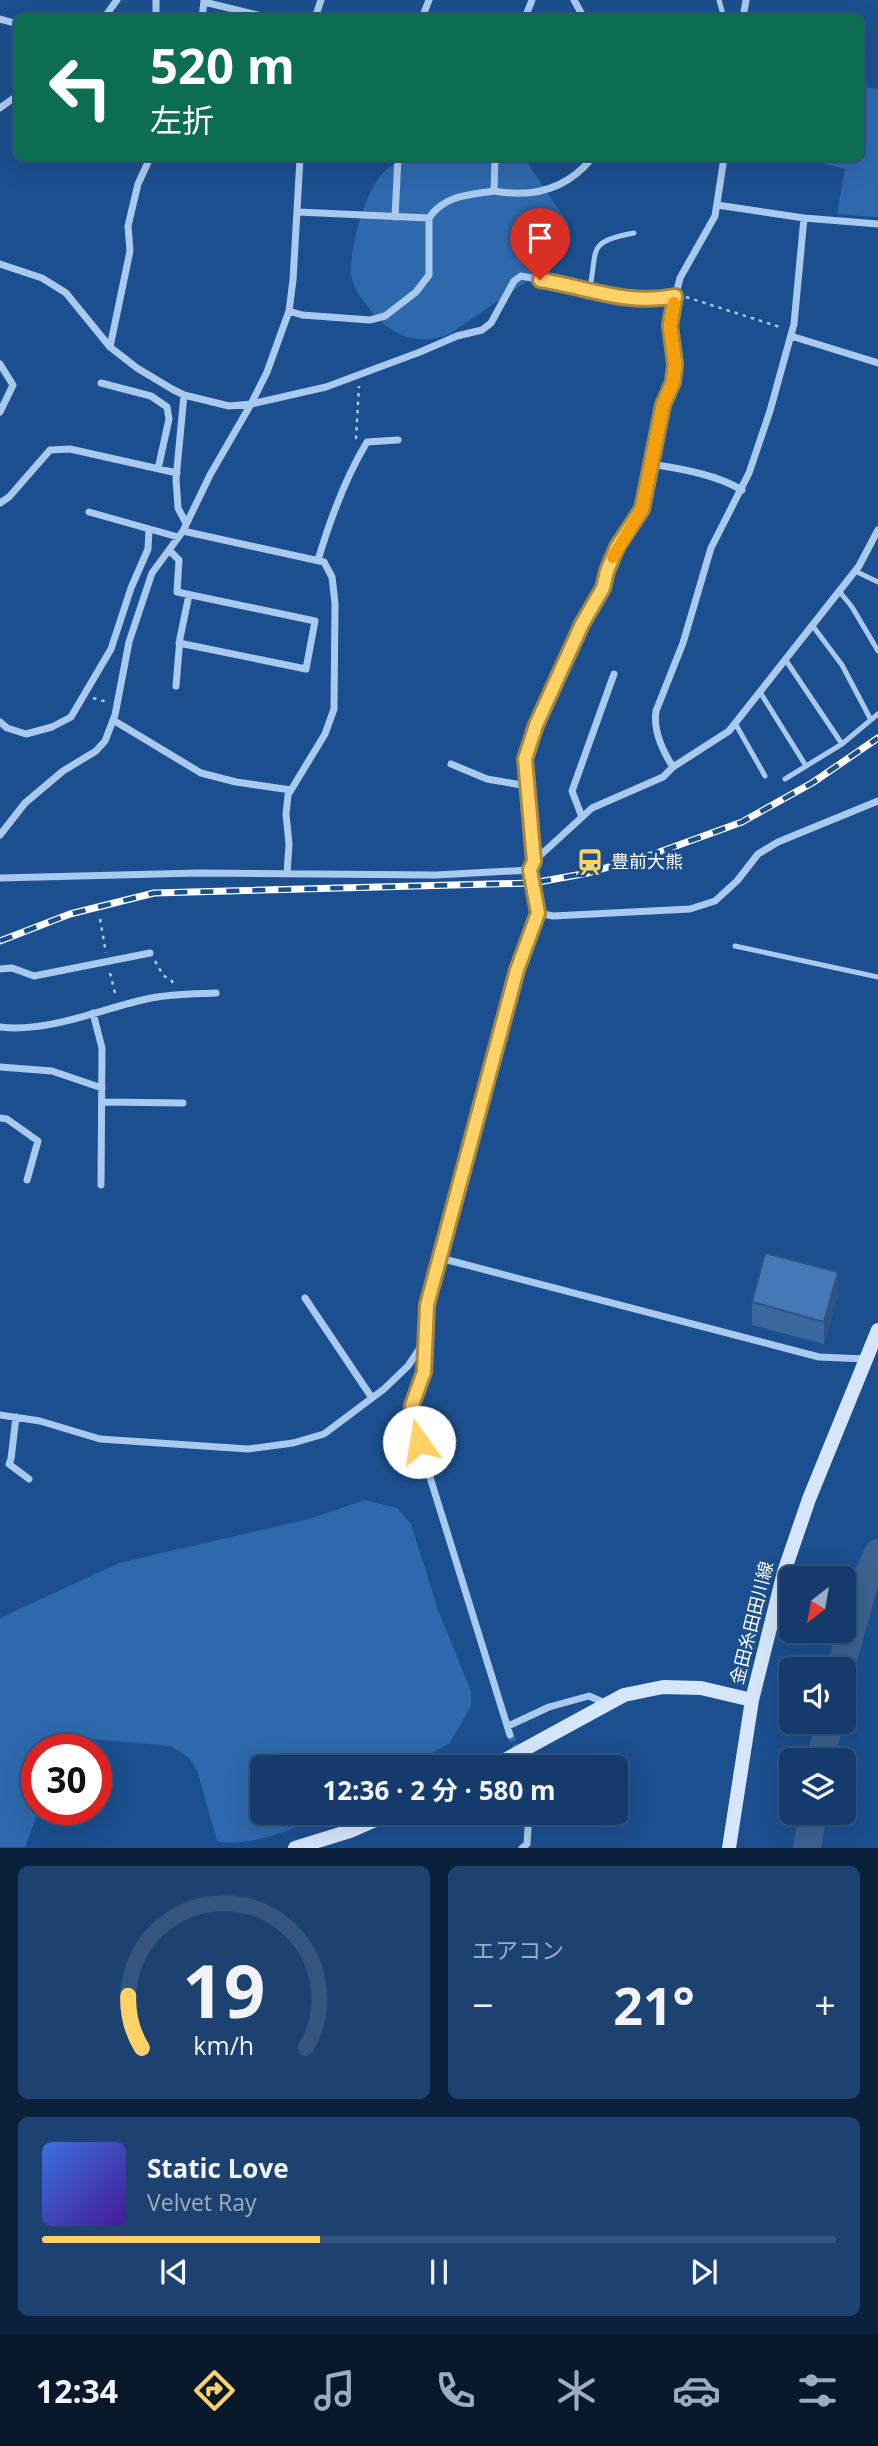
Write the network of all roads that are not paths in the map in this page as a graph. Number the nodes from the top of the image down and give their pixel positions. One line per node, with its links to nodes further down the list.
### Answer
1 (204, 1): 2 (street)
2 (254, 14)
3 (149, 161): 22 (street)
4 (300, 161): 11 (street)
5 (398, 161): 12 (street)
6 (495, 161): 9 (street)
7 (589, 161): 9 (street)
8 (724, 161): 10 (street)
9 (494, 191): 13 (street)
10 (717, 205): 14 (street); 19 (street)
11 (298, 212): 12 (street); 20 (street)
12 (395, 217): 13 (street)
13 (429, 218): 20 (street)
14 (804, 218): 15 (street); 21 (street)
15 (878, 224)
16 (634, 233): 18 (lane)
17 (0, 264): 22 (street)
18 (589, 291): 19 (street); 27 (street)
19 (676, 295): 30 (street)
20 (289, 312): 27 (street)
21 (792, 333): 23 (street); 33 (street)
22 (110, 347): 26 (street)
23 (878, 363)
24 (0, 364): 28 (street)
25 (101, 383): 31 (street)
26 (184, 395): 27 (street); 32 (street)
27 (251, 404): 37 (street)
28 (0, 412)
29 (398, 440): 41 (street)
30 (651, 464): 33 (street); 64 (street)
31 (158, 469): 32 (street); 34 (street)
32 (177, 473): 37 (street)
33 (742, 490): 61 (street)
34 (0, 503)
35 (89, 512): 36 (street)
36 (149, 529): 37 (street); 56 (street)
37 (182, 530): 40 (street); 41 (street)
38 (878, 530): 39 (street)
39 (875, 541): 42 (street)
40 (169, 550): 45 (street); 54 (street)
41 (318, 560): 65 (street)
42 (855, 571): 43 (lane); 44 (street)
43 (878, 582)
44 (839, 592): 46 (street); 48 (lane)
45 (189, 595): 47 (street); 47 (street)
46 (812, 625): 49 (street); 55 (lane)
47 (179, 642): 51 (street)
48 (878, 651)
49 (785, 659): 52 (street); 58 (lane)
50 (614, 674): 67 (street)
51 (176, 686)
52 (760, 691): 57 (street); 60 (lane)
53 (878, 714): 55 (lane)
54 (113, 720): 65 (street); 68 (street)
55 (871, 720): 58 (lane)
56 (0, 722)
57 (734, 723): 61 (street); 62 (lane)
58 (842, 744): 60 (lane)
59 (452, 764): 64 (street)
60 (806, 766): 63 (lane)
61 (673, 767): 67 (street)
62 (765, 776)
63 (785, 779)
64 (527, 786): 69 (street)
65 (291, 790): 71 (street)
66 (878, 801): 73 (street)
67 (582, 817): 69 (street)
68 (0, 835)
69 (534, 861): 70 (street)
70 (530, 870): 71 (street); 73 (street)
71 (287, 874): 72 (street)
72 (0, 878)
73 (538, 913): 88 (street)
74 (735, 946): 77 (lane)
75 (150, 953): 76 (street)
76 (0, 969)
77 (878, 977)
78 (216, 993): 79 (street)
79 (93, 1013): 80 (street); 82 (street)
80 (0, 1027)
81 (0, 1067): 82 (street)
82 (102, 1088): 83 (street)
83 (102, 1102): 84 (street); 87 (street)
84 (183, 1103)
85 (0, 1118): 86 (street)
86 (27, 1180)
87 (101, 1185)
88 (440, 1258): 91 (street); 92 (street)
89 (305, 1298): 93 (street)
90 (878, 1330): 92 (main road, 金田糸田田川線)
91 (425, 1341): 93 (street); 99 (street)
92 (866, 1359): 97 (main road, 金田糸田田川線)
93 (372, 1398): 95 (street)
94 (0, 1415): 95 (street)
95 (16, 1417): 96 (street)
96 (29, 1479)
97 (752, 1700): 98 (main road, 金田糸田田川線); 106 (main road)
98 (607, 1704): 99 (street); 101 (main road, 金田糸田田川線)
99 (508, 1726): 100 (street)
100 (510, 1735)
101 (513, 1755)
102 (362, 1825): 104 (main road)
103 (529, 1825): 105 (street)
104 (295, 1847)
105 (522, 1847)
106 (729, 1847)

